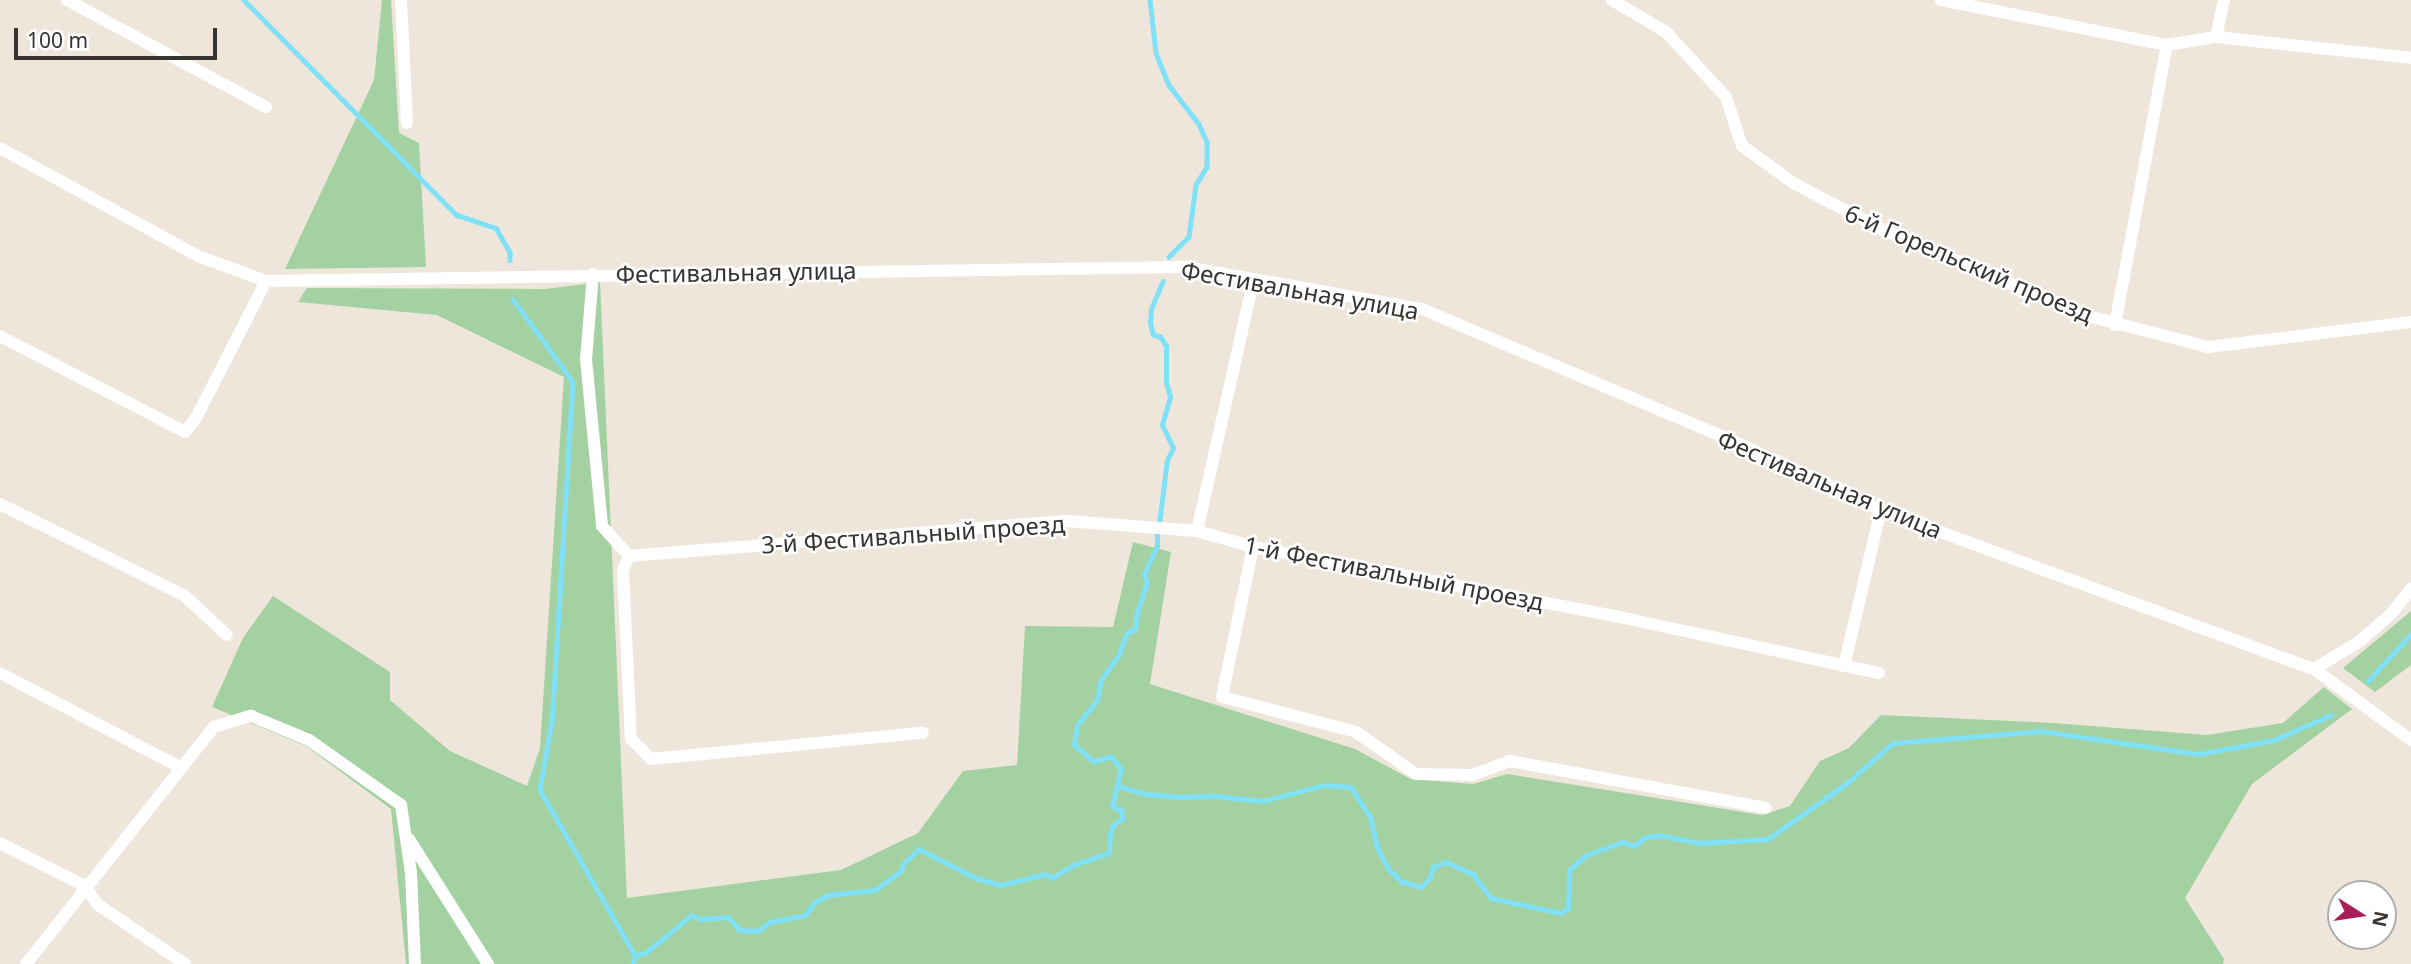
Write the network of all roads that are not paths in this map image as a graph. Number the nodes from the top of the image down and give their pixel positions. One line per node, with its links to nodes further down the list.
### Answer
1 (67, 0): 9 (street)
2 (401, 0): 10 (street)
3 (1612, 0): 16 (street, 6-й Горельский проезд)
4 (1941, 0): 7 (street)
5 (2224, 0): 6 (street)
6 (2216, 37): 7 (street); 8 (street)
7 (2167, 45): 16 (street)
8 (2411, 58)
9 (266, 107)
10 (407, 123)
11 (0, 148): 14 (street)
12 (593, 274): 13 (street, Фестивальная улица); 14 (street, Фестивальная улица); 22 (street)
13 (1254, 279): 19 (street, Фестивальная улица); 20 (street)
14 (265, 281): 17 (street)
15 (2411, 322): 16 (street, 6-й Горельский проезд)
16 (2115, 325)
17 (0, 336)
18 (0, 505): 24 (street)
19 (1881, 510): 25 (street); 26 (street, Фестивальная улица)
20 (1197, 531): 21 (street, 1-й Фестивальный проезд); 22 (street, 3-й Фестивальный проезд)
21 (1253, 547): 25 (street, 1-й Фестивальный проезд); 32 (street)
22 (629, 556): 29 (street)
23 (2411, 589): 26 (street)
24 (227, 635)
25 (1844, 666): 28 (street, 1-й Фестивальный проезд)
26 (2314, 669): 30 (street, Фестивальная улица)
27 (0, 673): 31 (street)
28 (1880, 673)
29 (923, 733)
30 (2411, 740)
31 (182, 768): 33 (street); 35 (street)
32 (1766, 808)
33 (405, 832): 38 (street); 39 (street)
34 (0, 843): 35 (street)
35 (86, 886): 36 (street); 37 (street)
36 (26, 964)
37 (185, 964)
38 (415, 964)
39 (488, 964)

